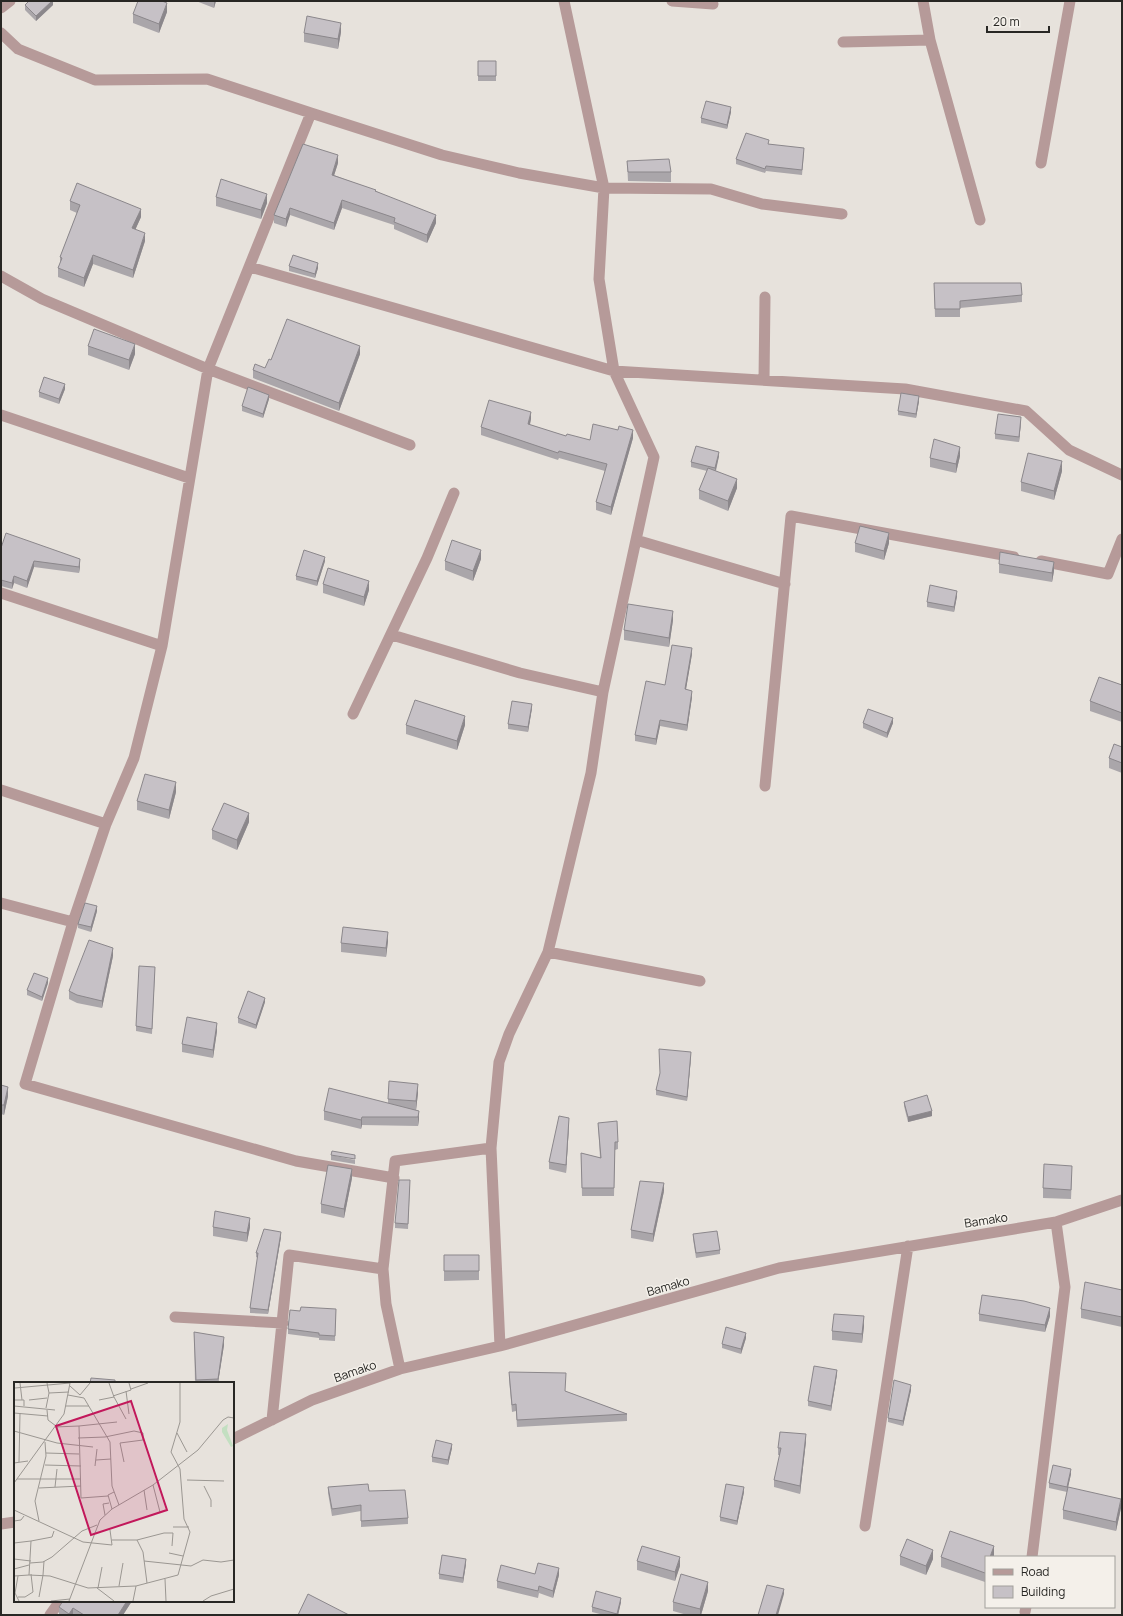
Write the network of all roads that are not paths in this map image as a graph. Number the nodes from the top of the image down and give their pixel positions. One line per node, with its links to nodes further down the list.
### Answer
1 (564, 1): 11 (street)
2 (672, 1): 5 (street)
3 (923, 1): 7 (street)
4 (1070, 1): 10 (street)
5 (713, 4)
6 (1, 33): 9 (street)
7 (930, 40): 8 (street); 13 (street)
8 (843, 42)
9 (311, 113): 11 (street); 14 (street)
10 (1041, 163)
11 (604, 188): 12 (street); 18 (street)
12 (842, 214)
13 (980, 220)
14 (250, 267): 17 (street); 18 (street)
15 (1, 276): 17 (street)
16 (765, 297): 19 (street)
17 (208, 369): 21 (street); 23 (street)
18 (614, 370): 19 (street); 26 (street)
19 (764, 380): 22 (street)
20 (1, 416): 23 (street)
21 (410, 445)
22 (1122, 475)
23 (189, 478): 30 (street)
24 (454, 493): 29 (street)
25 (1122, 539): 27 (street)
26 (636, 540): 27 (street); 31 (street)
27 (785, 584): 33 (street)
28 (1, 593): 30 (street)
29 (392, 635): 31 (street); 32 (street)
30 (162, 646): 35 (street)
31 (603, 692): 38 (street)
32 (353, 714)
33 (765, 786)
34 (1, 790): 35 (street)
35 (106, 824): 37 (street)
36 (1, 903): 37 (street)
37 (73, 922): 41 (street)
38 (548, 952): 39 (street); 40 (street)
39 (700, 981)
40 (491, 1148): 41 (street); 48 (street)
41 (394, 1178): 45 (street)
42 (1122, 1200): 43 (street, Bamako)
43 (1056, 1222): 44 (street, Bamako); 55 (street)
44 (908, 1246): 48 (street, Bamako); 54 (street)
45 (383, 1269): 47 (street); 49 (street)
46 (175, 1317): 47 (street)
47 (283, 1323): 50 (street)
48 (500, 1346): 49 (street, Bamako)
49 (400, 1369): 50 (street, Bamako)
50 (272, 1420): 51 (street, Bamako)
51 (234, 1439)
52 (14, 1522): 53 (street)
53 (1, 1524)
54 (865, 1526)
55 (1032, 1556)
56 (59, 1602): 57 (street)
57 (50, 1615)

